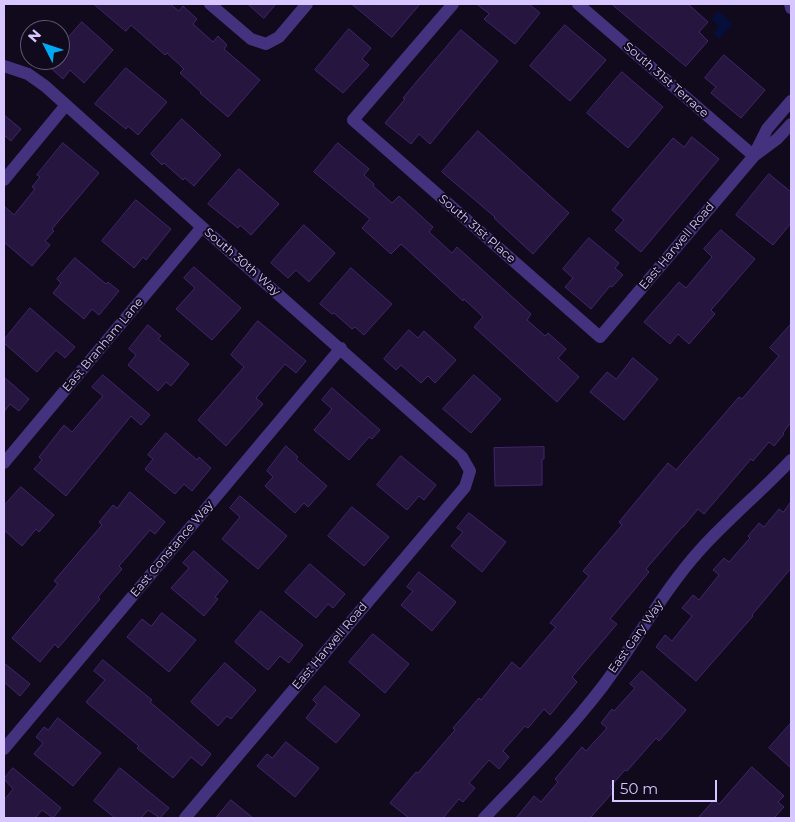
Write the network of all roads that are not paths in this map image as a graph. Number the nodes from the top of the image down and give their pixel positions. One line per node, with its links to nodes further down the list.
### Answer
1 (210, 4): 2 (street)
2 (307, 4)
3 (453, 4): 15 (street, South 31st Place)
4 (578, 4): 12 (street, South 31st Terrace)
5 (790, 4): 6 (street)
6 (791, 8)
7 (4, 66): 9 (street, South 30th Way)
8 (791, 102): 10 (street, East Harwell Road)
9 (66, 106): 13 (street); 14 (street, South 30th Way)
10 (776, 118): 11 (street); 12 (street, East Harwell Road)
11 (789, 126): 12 (street, East Harwell Road)
12 (754, 156): 15 (street, East Harwell Road)
13 (4, 180)
14 (202, 227): 16 (street, South 30th Way); 18 (street, East Branham Lane)
15 (600, 337)
16 (340, 348): 19 (street, South 30th Way); 20 (street, East Constance Way)
17 (791, 460): 22 (street, East Gary Way)
18 (4, 463)
19 (470, 471): 21 (street, East Harwell Road)
20 (4, 749)
21 (185, 818)
22 (484, 818)

